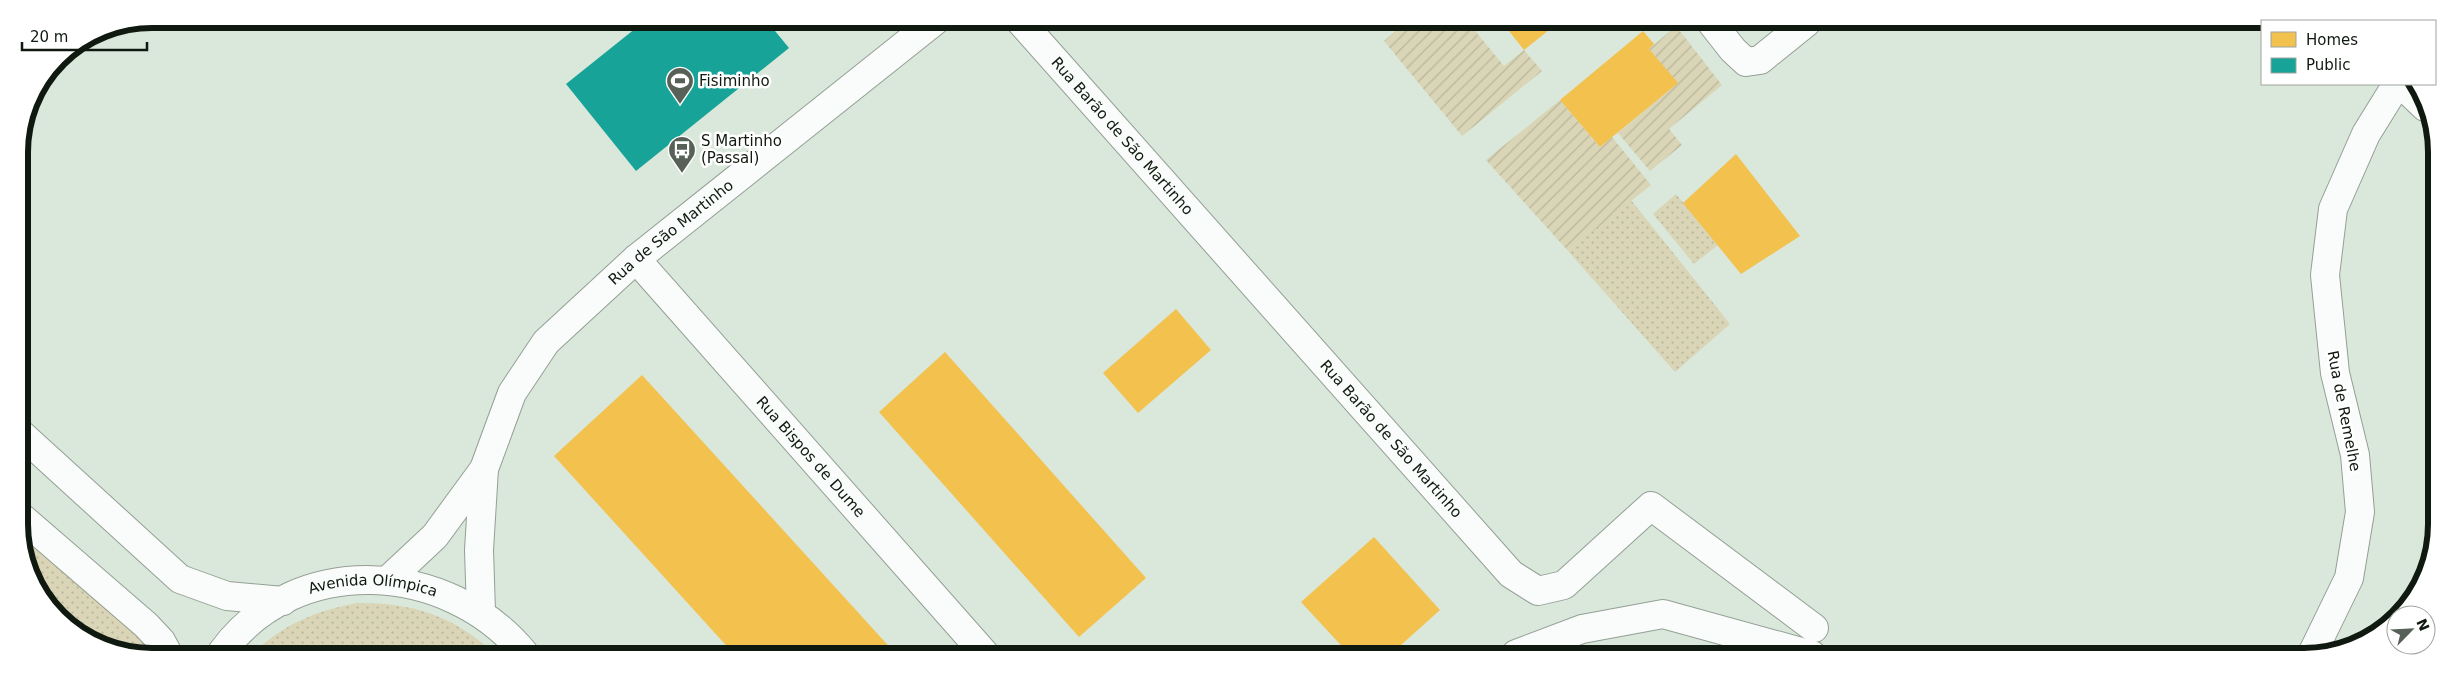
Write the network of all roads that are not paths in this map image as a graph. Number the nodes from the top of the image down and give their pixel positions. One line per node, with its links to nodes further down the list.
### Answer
1 (926, 28): 8 (street, Rua de São Martinho)
2 (1027, 28): 15 (street, Rua Barão de São Martinho)
3 (1716, 28): 4 (street)
4 (1800, 28)
5 (2398, 85): 18 (street, Rua de Remelhe)
6 (2400, 85): 7 (street)
7 (2418, 101)
8 (636, 259): 10 (street, Rua de São Martinho); 22 (street, Rua Bispos de Dume)
9 (28, 440): 13 (street)
10 (484, 469): 12 (street, Rua de São Martinho); 14 (street, Rua de São Martinho)
11 (28, 523): 19 (street)
12 (388, 580): 13 (street, Avenida Olímpica); 14 (street, Avenida Olímpica)
13 (283, 601): 20 (street, Avenida Olímpica)
14 (481, 612): 21 (street, Avenida Olímpica)
15 (1814, 628)
16 (1534, 647): 17 (street)
17 (1784, 647)
18 (2311, 647)
19 (164, 648)
20 (226, 648)
21 (520, 648)
22 (978, 648)

